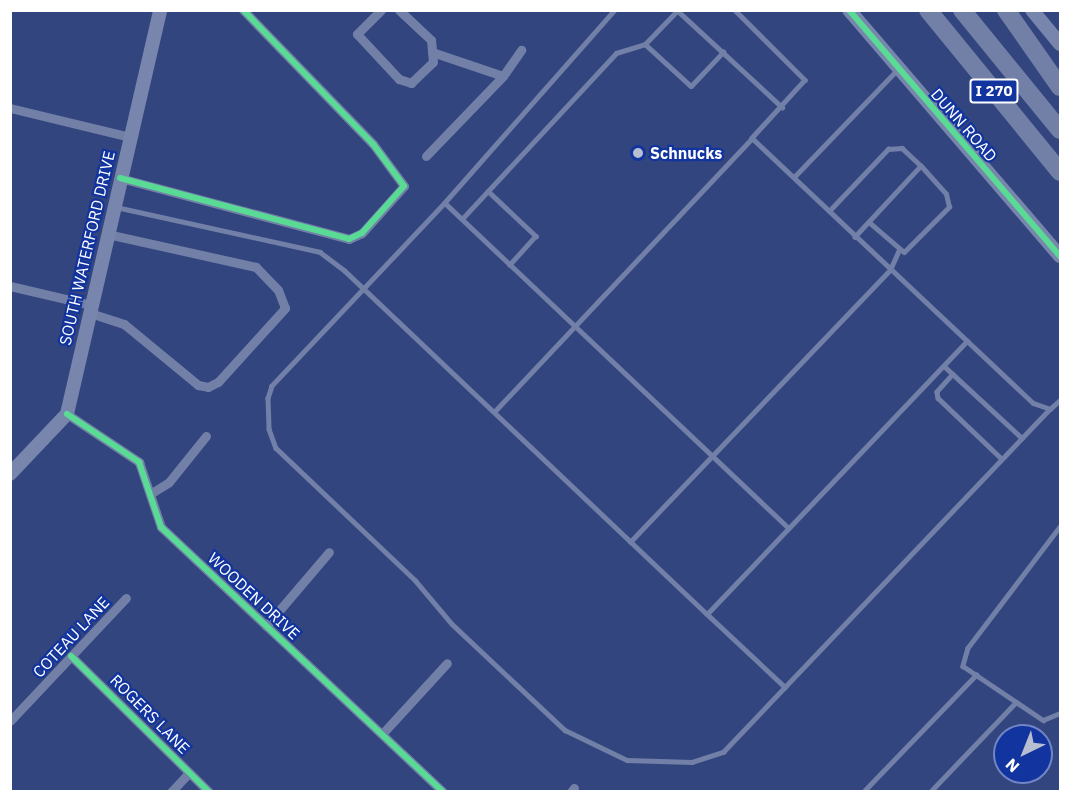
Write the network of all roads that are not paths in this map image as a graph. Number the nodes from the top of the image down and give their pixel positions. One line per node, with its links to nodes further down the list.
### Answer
1 (160, 10): 24 (street, SOUTH WATERFORD DRIVE)
2 (243, 10): 30 (street)
3 (381, 10): 16 (street)
4 (399, 10): 16 (street)
5 (615, 10): 32 (lane)
6 (735, 10): 21 (lane)
7 (849, 10): 18 (street, DUNN ROAD)
8 (928, 10): 28 (highway, I 270)
9 (962, 10): 23 (highway, I 270)
10 (1006, 10): 20 (highway)
11 (1032, 10): 13 (street)
12 (678, 11): 14 (lane); 17 (lane)
13 (1058, 35)
14 (645, 44): 17 (lane); 31 (lane)
15 (521, 50): 19 (street)
16 (432, 52): 19 (street)
17 (723, 52): 21 (lane)
18 (898, 69): 29 (lane); 40 (street, DUNN ROAD)
19 (503, 76): 26 (street)
20 (1060, 87)
21 (782, 107): 25 (lane)
22 (10, 108): 24 (street)
23 (1060, 130)
24 (130, 137): 30 (street, SOUTH WATERFORD DRIVE)
25 (752, 138): 29 (lane); 46 (lane)
26 (426, 156)
27 (921, 166): 34 (lane); 36 (lane); 39 (lane)
28 (1060, 172)
29 (794, 177): 34 (lane)
30 (120, 178): 33 (street, SOUTH WATERFORD DRIVE)
31 (488, 191): 35 (lane); 41 (lane)
32 (445, 203): 35 (lane); 44 (lane)
33 (114, 206): 37 (street, SOUTH WATERFORD DRIVE); 44 (lane)
34 (829, 211): 38 (lane)
35 (462, 219): 41 (lane)
36 (869, 222): 38 (lane); 39 (lane)
37 (107, 234): 45 (street, SOUTH WATERFORD DRIVE); 45 (street)
38 (855, 237): 42 (lane)
39 (899, 250): 42 (lane)
40 (1060, 256)
41 (510, 265): 46 (lane)
42 (890, 270): 47 (lane); 56 (lane)
43 (10, 286): 45 (street)
44 (363, 288): 52 (lane); 70 (lane)
45 (90, 309): 53 (street, SOUTH WATERFORD DRIVE)
46 (574, 327): 52 (lane); 56 (lane)
47 (967, 341): 48 (lane); 51 (lane)
48 (944, 366): 49 (lane); 61 (lane)
49 (953, 374): 55 (lane); 57 (lane)
50 (1060, 400): 51 (lane)
51 (1050, 409): 55 (lane)
52 (494, 412): 62 (lane)
53 (67, 414): 58 (street); 59 (street, WOODEN DRIVE)
54 (206, 436): 59 (street)
55 (1022, 438): 57 (lane)
56 (712, 455): 61 (lane); 62 (lane)
57 (1002, 459): 70 (lane)
58 (10, 474)
59 (150, 494): 66 (street, WOODEN DRIVE)
60 (1060, 527): 69 (lane)
61 (789, 528): 65 (lane)
62 (630, 542): 65 (lane)
63 (329, 552): 66 (street)
64 (126, 598): 67 (street, COTEAU LANE)
65 (706, 614): 70 (lane)
66 (266, 626): 74 (street, WOODEN DRIVE)
67 (71, 656): 73 (street, COTEAU LANE); 75 (street, ROGERS LANE)
68 (447, 663): 74 (street)
69 (976, 675): 71 (lane); 79 (lane)
70 (785, 687)
71 (1016, 702): 72 (lane); 80 (lane)
72 (1060, 713)
73 (10, 721)
74 (382, 734): 78 (street, WOODEN DRIVE)
75 (189, 772): 76 (street); 77 (street, ROGERS LANE)
76 (171, 792)
77 (209, 792)
78 (443, 792)
79 (863, 792)
80 (930, 792)

